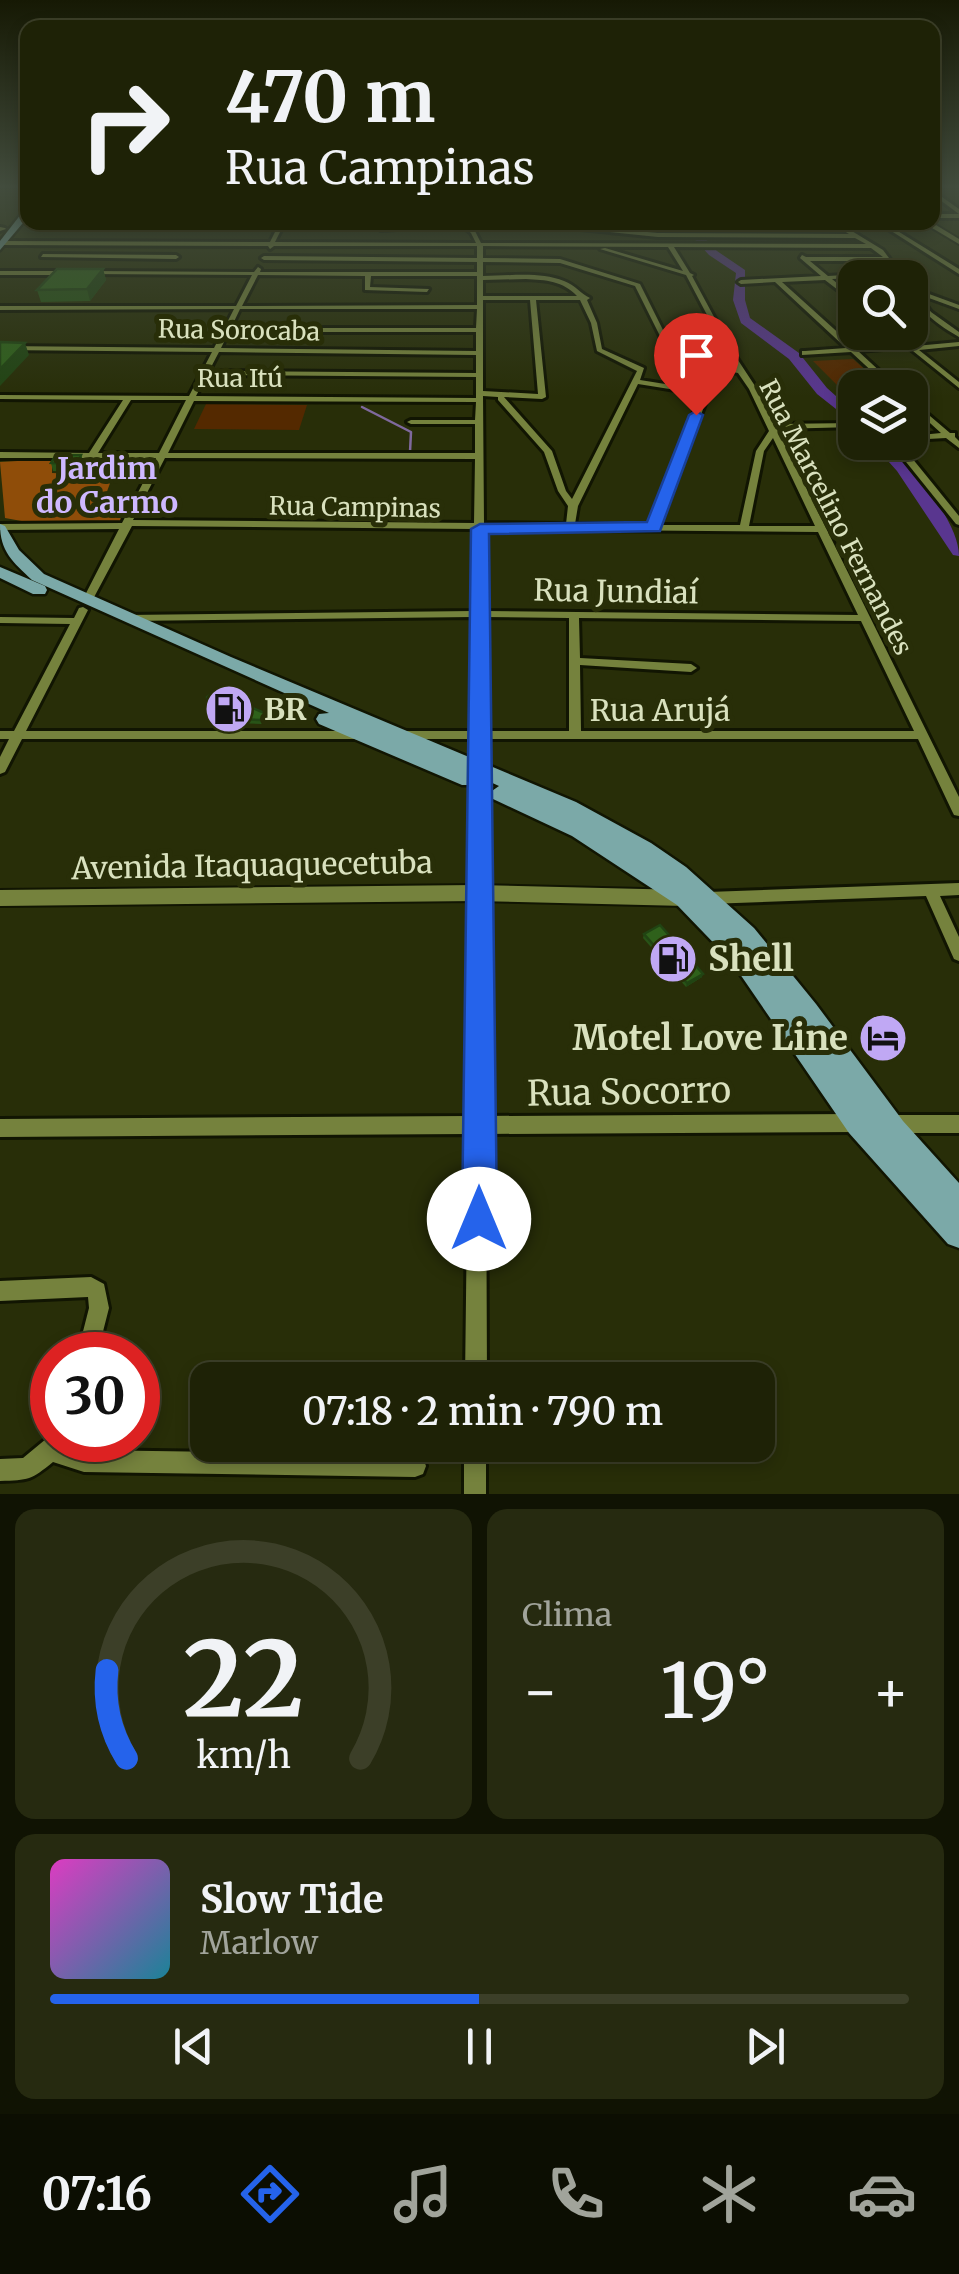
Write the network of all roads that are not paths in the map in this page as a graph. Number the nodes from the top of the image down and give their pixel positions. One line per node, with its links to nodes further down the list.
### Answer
1 (41, 258): 12 (street)
2 (264, 258): 8 (street); 10 (street)
3 (634, 258): 15 (street)
4 (679, 258): 15 (street, Rua Marcelino Fernandes)
5 (936, 258): 9 (street)
6 (804, 259): 7 (street); 17 (street)
7 (888, 259)
8 (479, 260): 16 (street); 49 (street)
9 (959, 272)
10 (256, 273): 12 (street); 13 (street); 28 (street)
11 (0, 274): 12 (street)
12 (25, 274)
13 (368, 274): 14 (street); 22 (street)
14 (431, 274): 16 (street); 22 (street)
15 (691, 274): 51 (street, Rua Marcelino Fernandes)
16 (479, 276): 25 (street); 26 (street)
17 (826, 277): 18 (street); 19 (street); 21 (street)
18 (838, 277)
19 (776, 280): 20 (street); 38 (street)
20 (741, 282)
21 (838, 287)
22 (427, 290): 29 (street)
23 (928, 296): 30 (street)
24 (533, 298): 25 (street); 26 (street); 61 (street)
25 (587, 298): 54 (street)
26 (479, 302): 29 (street); 36 (street)
27 (0, 308): 28 (street)
28 (238, 308): 29 (street); 33 (street)
29 (428, 308): 32 (street)
30 (959, 308)
31 (928, 313): 37 (street)
32 (434, 329): 35 (street); 36 (street); 39 (street)
33 (227, 330): 34 (street); 43 (street)
34 (302, 330)
35 (323, 330)
36 (478, 330): 47 (street)
37 (959, 335)
38 (838, 336)
39 (442, 340)
40 (959, 344): 41 (street)
41 (928, 346)
42 (0, 348): 43 (street, Rua Sorocaba)
43 (216, 350): 47 (street, Rua Sorocaba); 52 (street)
44 (840, 350): 48 (street)
45 (853, 350): 50 (street)
46 (916, 350): 55 (street)
47 (478, 353): 53 (street)
48 (805, 353)
49 (716, 367): 51 (street); 56 (street)
50 (875, 370)
51 (739, 371): 66 (street, Rua Marcelino Fernandes)
52 (203, 373): 53 (street); 60 (street)
53 (478, 374): 58 (street)
54 (638, 382): 56 (street); 75 (street)
55 (959, 386)
56 (704, 392): 78 (street)
57 (0, 397): 59 (street, Rua Itú)
58 (479, 397): 60 (street, Rua Itú); 61 (street, Rua Itú); 64 (street)
59 (128, 398): 60 (street, Rua Itú); 71 (street)
60 (191, 398): 72 (street)
61 (501, 398): 75 (street)
62 (928, 415): 67 (street)
63 (412, 422): 64 (street)
64 (477, 422): 73 (street)
65 (838, 425): 66 (street)
66 (771, 430): 81 (street); 83 (street, Rua Marcelino Fernandes)
67 (954, 435): 68 (street); 69 (street)
68 (928, 437)
69 (959, 445)
70 (0, 455): 71 (street)
71 (92, 455): 72 (street)
72 (163, 455): 73 (street); 77 (street)
73 (477, 456): 82 (street)
74 (908, 460): 76 (street)
75 (573, 506): 80 (street)
76 (959, 522)
77 (128, 524): 79 (street, Rua Campinas); 82 (street, Rua Campinas); 85 (street)
78 (654, 527): 80 (street, Rua Campinas); 81 (street, Rua Campinas)
79 (0, 528): 85 (main road)
80 (570, 528): 82 (street, Rua Campinas)
81 (744, 528): 83 (street, Rua Campinas)
82 (480, 529): 86 (street)
83 (821, 529): 89 (street, Rua Marcelino Fernandes)
84 (0, 572): 85 (main road)
85 (82, 610): 88 (main road); 90 (street); 93 (main road); 94 (street)
86 (478, 614): 87 (street, Rua Jundiaí); 88 (street, Rua Jundiaí); 96 (street)
87 (574, 617): 89 (street, Rua Jundiaí); 91 (street)
88 (126, 618): 95 (main road)
89 (865, 618): 98 (street, Rua Marcelino Fernandes)
90 (0, 620)
91 (575, 661): 92 (street); 97 (street)
92 (691, 668)
93 (361, 734): 94 (street); 101 (main road)
94 (18, 735): 99 (street); 100 (street)
95 (398, 735): 96 (street, Rua Arujá); 101 (main road)
96 (479, 735): 97 (street, Rua Arujá); 101 (street)
97 (575, 735): 98 (street, Rua Arujá)
98 (922, 735): 102 (street, Rua Marcelino Fernandes)
99 (0, 736)
100 (0, 768)
101 (479, 777): 105 (street); 107 (main road)
102 (957, 802)
103 (959, 889): 104 (street, Avenida Itaquaquecetuba)
104 (930, 890): 107 (street, Avenida Itaquaquecetuba); 108 (street)
105 (476, 893): 106 (street, Avenida Itaquaquecetuba); 107 (street, Avenida Itaquaquecetuba); 112 (street)
106 (0, 898)
107 (696, 898): 109 (main road); 110 (main road)
108 (959, 954)
109 (859, 1123): 110 (street, Rua Socorro); 112 (street, Rua Socorro); 115 (main road)
110 (890, 1124): 111 (street, Rua Socorro); 114 (main road)
111 (959, 1124)
112 (479, 1126): 113 (street, Rua Socorro); 118 (street)
113 (0, 1128)
114 (959, 1204)
115 (959, 1233)
116 (0, 1291): 117 (street)
117 (93, 1332)
118 (476, 1362)
119 (36, 1462): 123 (street)
120 (150, 1462): 122 (street)
121 (475, 1462): 124 (street)
122 (415, 1466)
123 (0, 1470)
124 (475, 1494)

